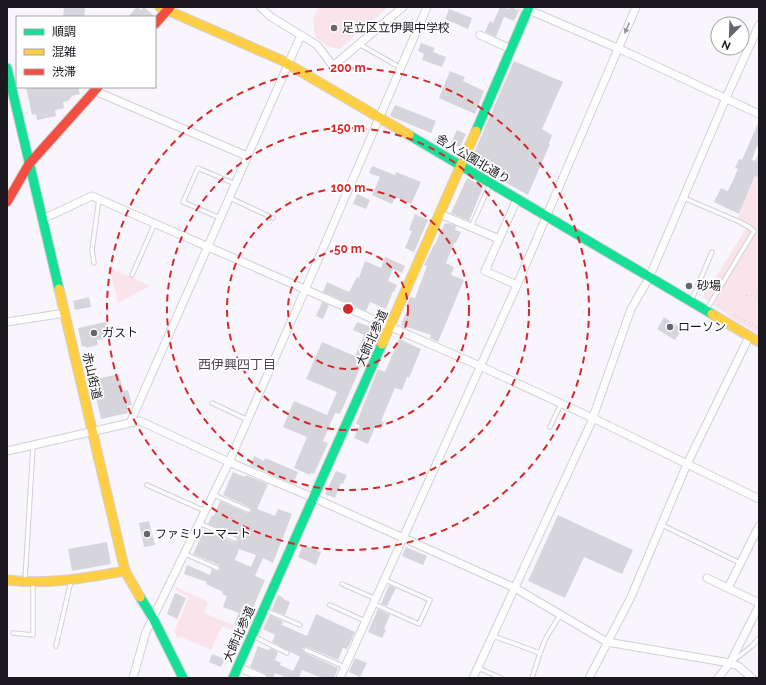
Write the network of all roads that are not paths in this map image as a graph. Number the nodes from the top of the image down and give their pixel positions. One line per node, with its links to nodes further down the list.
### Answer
1 (260, 7): 9 (street)
2 (403, 7): 11 (street)
3 (427, 7): 16 (street)
4 (636, 7): 12 (street, one-way to 12)
5 (166, 8): 7 (street); 14 (street, 舎人公園北通り)
6 (526, 8): 12 (street); 13 (street, 大師北参道)
7 (156, 23)
8 (759, 26): 18 (street)
9 (301, 34): 11 (street); 14 (street)
10 (480, 35): 13 (street)
11 (359, 44): 16 (lane)
12 (618, 48): 18 (street); 35 (street)
13 (511, 49): 26 (street, 大師北参道)
14 (287, 65): 21 (street, 舎人公園北通り); 23 (street)
15 (7, 68): 19 (street, 赤山街道)
16 (401, 68): 21 (street)
17 (97, 89): 23 (street); 25 (street)
18 (726, 98): 20 (street); 30 (street)
19 (11, 102): 25 (street, 赤山街道)
20 (759, 114)
21 (379, 118): 26 (street, 舎人公園北通り); 48 (street)
22 (759, 147): 24 (lane)
23 (247, 156): 28 (street)
24 (754, 159)
25 (30, 164): 33 (street); 38 (street, 赤山街道)
26 (461, 166): 27 (street, 舎人公園北通り); 34 (street, 大師北参道)
27 (490, 183): 32 (street, 舎人公園北通り); 40 (lane)
28 (235, 184): 29 (street); 36 (lane)
29 (229, 198): 36 (street); 37 (lane)
30 (684, 198): 46 (street); 50 (lane)
31 (99, 199): 38 (street); 39 (street); 44 (lane)
32 (517, 199): 35 (street, 舎人公園北通り); 41 (street)
33 (7, 202)
34 (440, 214): 40 (street); 53 (street, 大師北参道)
35 (546, 217): 46 (street, 舎人公園北通り); 47 (street)
36 (220, 218): 42 (street)
37 (273, 218)
38 (43, 219): 51 (street, 赤山街道)
39 (154, 223): 42 (street); 45 (lane)
40 (471, 227): 41 (street)
41 (499, 239): 47 (street)
42 (207, 247): 48 (street); 61 (street)
43 (712, 252): 49 (lane)
44 (94, 263)
45 (132, 275)
46 (649, 278): 49 (street, 舎人公園北通り); 59 (street)
47 (517, 285): 56 (street)
48 (305, 290): 53 (street); 60 (street)
49 (690, 302): 50 (street, 舎人公園北通り)
50 (706, 311): 54 (street, 舎人公園北通り)
51 (65, 314): 52 (street); 63 (street, 赤山街道)
52 (7, 322)
53 (390, 327): 56 (street); 70 (street, 大師北参道)
54 (750, 337): 55 (street, 舎人公園北通り); 67 (street)
55 (759, 342)
56 (480, 366): 58 (street); 77 (street)
57 (212, 403): 60 (lane)
58 (561, 404): 59 (street); 62 (lane)
59 (593, 418): 67 (street); 89 (street)
60 (248, 420): 66 (street)
61 (130, 423): 63 (street); 66 (street)
62 (550, 427)
63 (93, 432): 64 (street); 82 (street, 赤山街道)
64 (33, 445): 65 (street); 87 (lane)
65 (7, 451)
66 (229, 462): 69 (street); 70 (street)
67 (687, 464): 71 (street); 75 (street)
68 (147, 485): 73 (lane)
69 (214, 495): 72 (lane); 73 (street)
70 (314, 498): 77 (street); 95 (street, 大師北参道)
71 (759, 499)
72 (248, 510)
73 (205, 511): 74 (street)
74 (199, 523): 78 (lane); 79 (street)
75 (662, 525): 80 (lane); 104 (street)
76 (759, 526): 80 (street)
77 (404, 538): 85 (street); 89 (street)
78 (234, 539)
79 (185, 554): 81 (lane); 97 (street)
80 (740, 563): 90 (street)
81 (217, 568)
82 (125, 570): 86 (street); 97 (street, 赤山街道)
83 (707, 578): 90 (street)
84 (7, 580): 87 (street)
85 (385, 580): 91 (street); 91 (lane)
86 (71, 581): 87 (street); 105 (lane)
87 (29, 583): 100 (lane)
88 (342, 584): 91 (lane)
89 (515, 588): 96 (street); 102 (street)
90 (728, 588): 92 (street)
91 (376, 601): 98 (street)
92 (759, 603)
93 (330, 605): 98 (lane)
94 (759, 606): 109 (street)
95 (264, 609): 99 (lane); 101 (street, 大師北参道)
96 (560, 615): 104 (street); 108 (lane)
97 (153, 618): 113 (street); 114 (street, 赤山街道)
98 (366, 622): 111 (street)
99 (300, 625)
100 (13, 633)
101 (252, 636): 107 (lane); 110 (street, 大師北参道)
102 (493, 636): 108 (lane); 112 (street)
103 (759, 638): 109 (lane)
104 (607, 642): 109 (street); 121 (street)
105 (56, 646)
106 (306, 650): 111 (lane)
107 (287, 653)
108 (540, 653): 120 (lane)
109 (730, 663): 122 (street); 123 (street)
110 (238, 667): 115 (street, 大師北参道); 116 (street)
111 (345, 667): 117 (street)
112 (478, 668): 118 (street); 119 (lane)
113 (133, 678)
114 (183, 678)
115 (233, 678)
116 (263, 678)
117 (340, 678)
118 (473, 678)
119 (501, 678)
120 (532, 678)
121 (589, 678)
122 (718, 678)
123 (752, 678)

